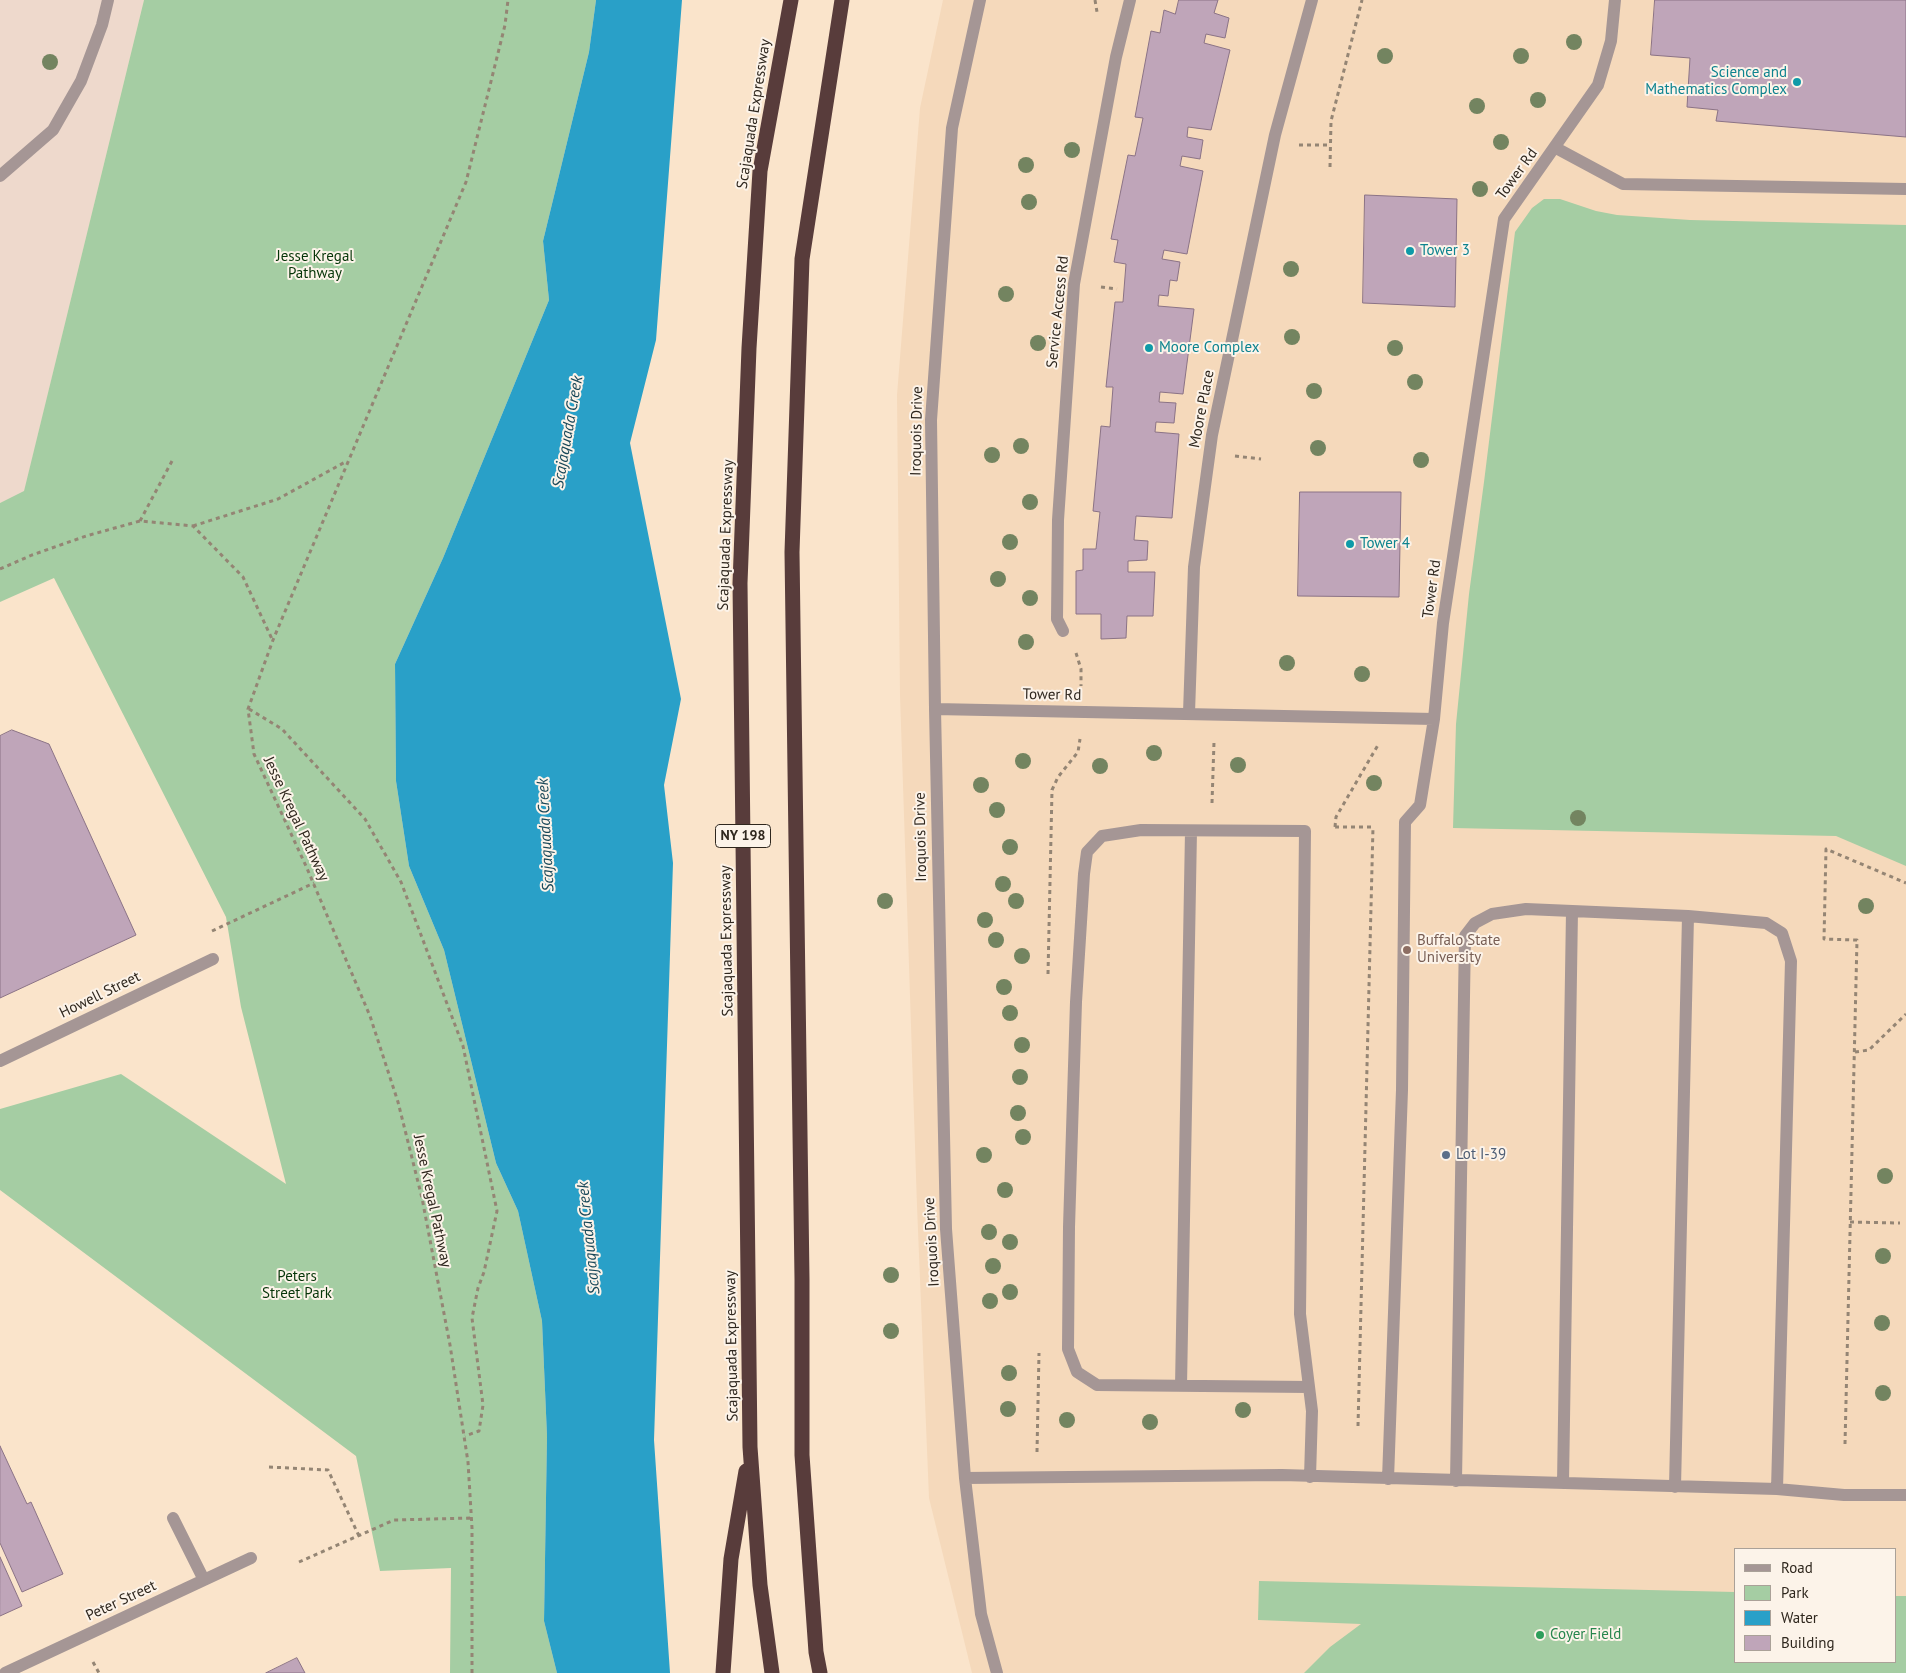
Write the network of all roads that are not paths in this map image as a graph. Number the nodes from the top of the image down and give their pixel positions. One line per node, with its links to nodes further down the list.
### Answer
1 (108, 0): 9 (street)
2 (790, 0): 22 (highway, Scajaquada Expressway / NY 198)
3 (842, 0): 37 (highway)
4 (980, 0): 12 (street, Iroquois Drive)
5 (1130, 0): 11 (street, Service Access Rd)
6 (1312, 0): 13 (street, Moore Place)
7 (1615, 0): 8 (street, Tower Rd)
8 (1556, 148): 10 (street); 14 (street, Tower Rd)
9 (0, 176)
10 (1906, 189)
11 (1063, 631)
12 (935, 709): 13 (street, Tower Rd); 24 (street, Iroquois Drive)
13 (1189, 713): 14 (street, Tower Rd)
14 (1434, 718): 25 (street)
15 (1191, 831): 20 (street); 20 (street); 21 (street)
16 (1572, 911): 17 (street); 26 (street); 27 (street)
17 (1688, 916): 28 (street); 29 (street)
18 (213, 959): 19 (street, Howell Street)
19 (0, 1061)
20 (1182, 1386): 21 (street)
21 (1309, 1387): 23 (street)
22 (750, 1447): 35 (highway); 36 (highway, Scajaquada Expressway / NY 198)
23 (1310, 1476): 24 (street); 25 (street)
24 (965, 1478): 38 (street, Iroquois Drive)
25 (1388, 1479): 26 (street)
26 (1456, 1481): 27 (street)
27 (1563, 1483): 28 (street)
28 (1675, 1487): 29 (street)
29 (1777, 1489): 30 (street)
30 (1906, 1495)
31 (173, 1518): 33 (street)
32 (251, 1558): 33 (street, Peter Street)
33 (204, 1580): 34 (street, Peter Street)
34 (4, 1673)
35 (723, 1673)
36 (772, 1673)
37 (820, 1673)
38 (997, 1673)

